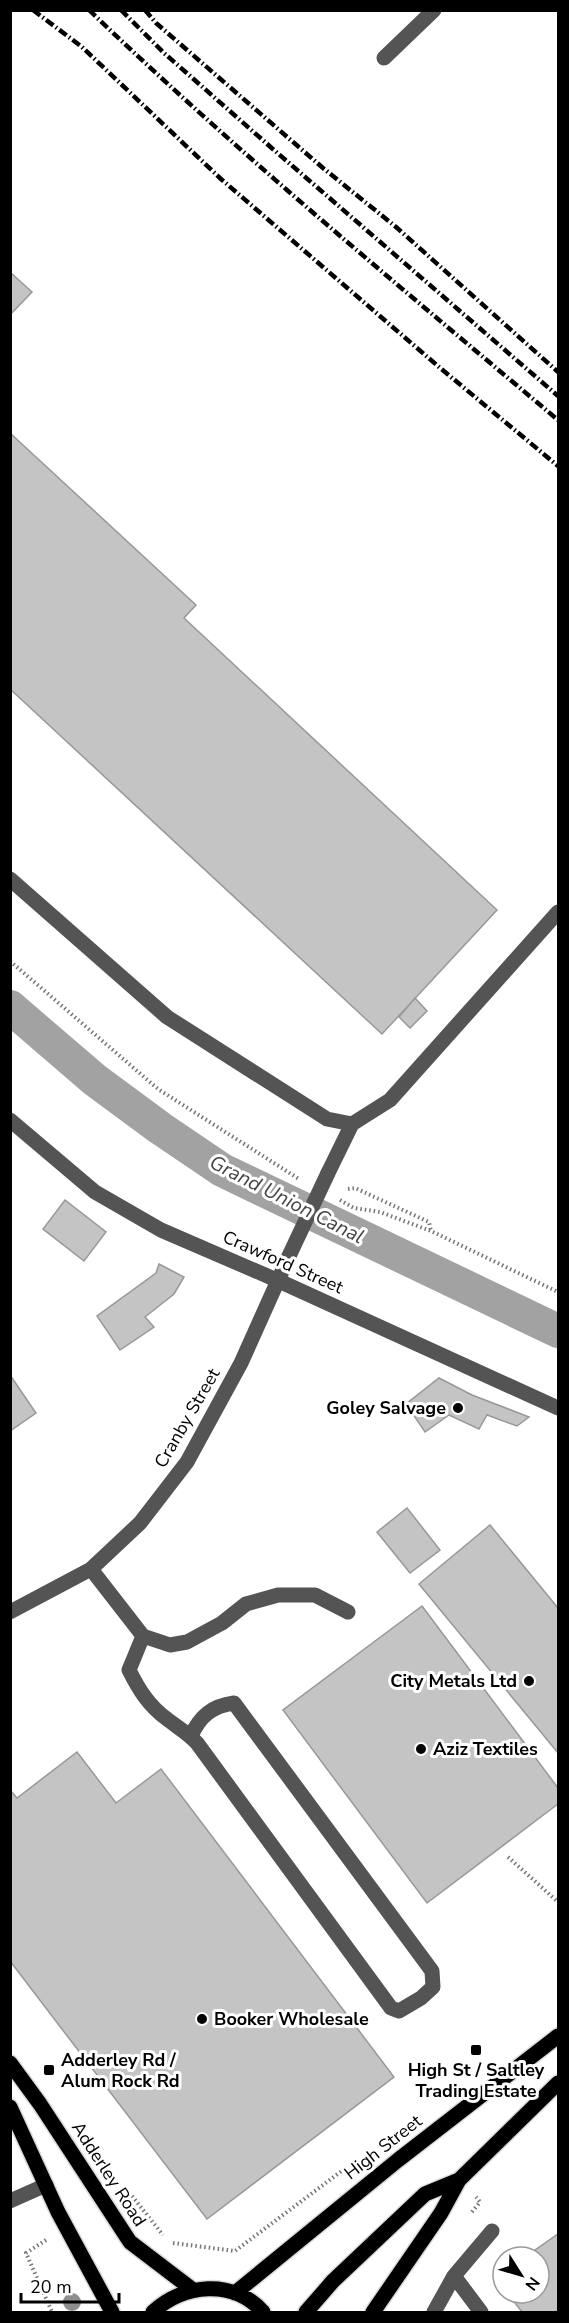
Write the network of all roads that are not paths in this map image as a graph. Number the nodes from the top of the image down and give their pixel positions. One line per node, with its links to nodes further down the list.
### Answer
1 (434, 10): 2 (street)
2 (384, 58)
3 (10, 879): 6 (street)
4 (558, 912): 6 (street)
5 (10, 1120): 7 (street, Crawford Street)
6 (352, 1124): 7 (street, Cranby Street, bridge)
7 (279, 1281): 8 (street, Crawford Street); 9 (street, Cranby Street)
8 (558, 1408)
9 (92, 1569): 10 (street, Cranby Street); 12 (street)
10 (10, 1611)
11 (348, 1612): 12 (street)
12 (143, 1636): 13 (street)
13 (191, 1736): 13 (street)
14 (558, 2036): 24 (main road, High Street)
15 (10, 2063): 23 (main road, Adderley Road)
16 (558, 2083): 18 (main road)
17 (10, 2107): 19 (main road)
18 (459, 2180): 28 (main road); 29 (main road)
19 (46, 2185): 20 (street); 25 (main road)
20 (10, 2201)
21 (492, 2230): 22 (street)
22 (454, 2276): 30 (street); 31 (street)
23 (193, 2290): 24 (main road); 26 (main road)
24 (235, 2293): 27 (main road)
25 (112, 2313)
26 (153, 2313)
27 (263, 2313)
28 (306, 2313)
29 (373, 2313)
30 (434, 2313)
31 (481, 2313)

